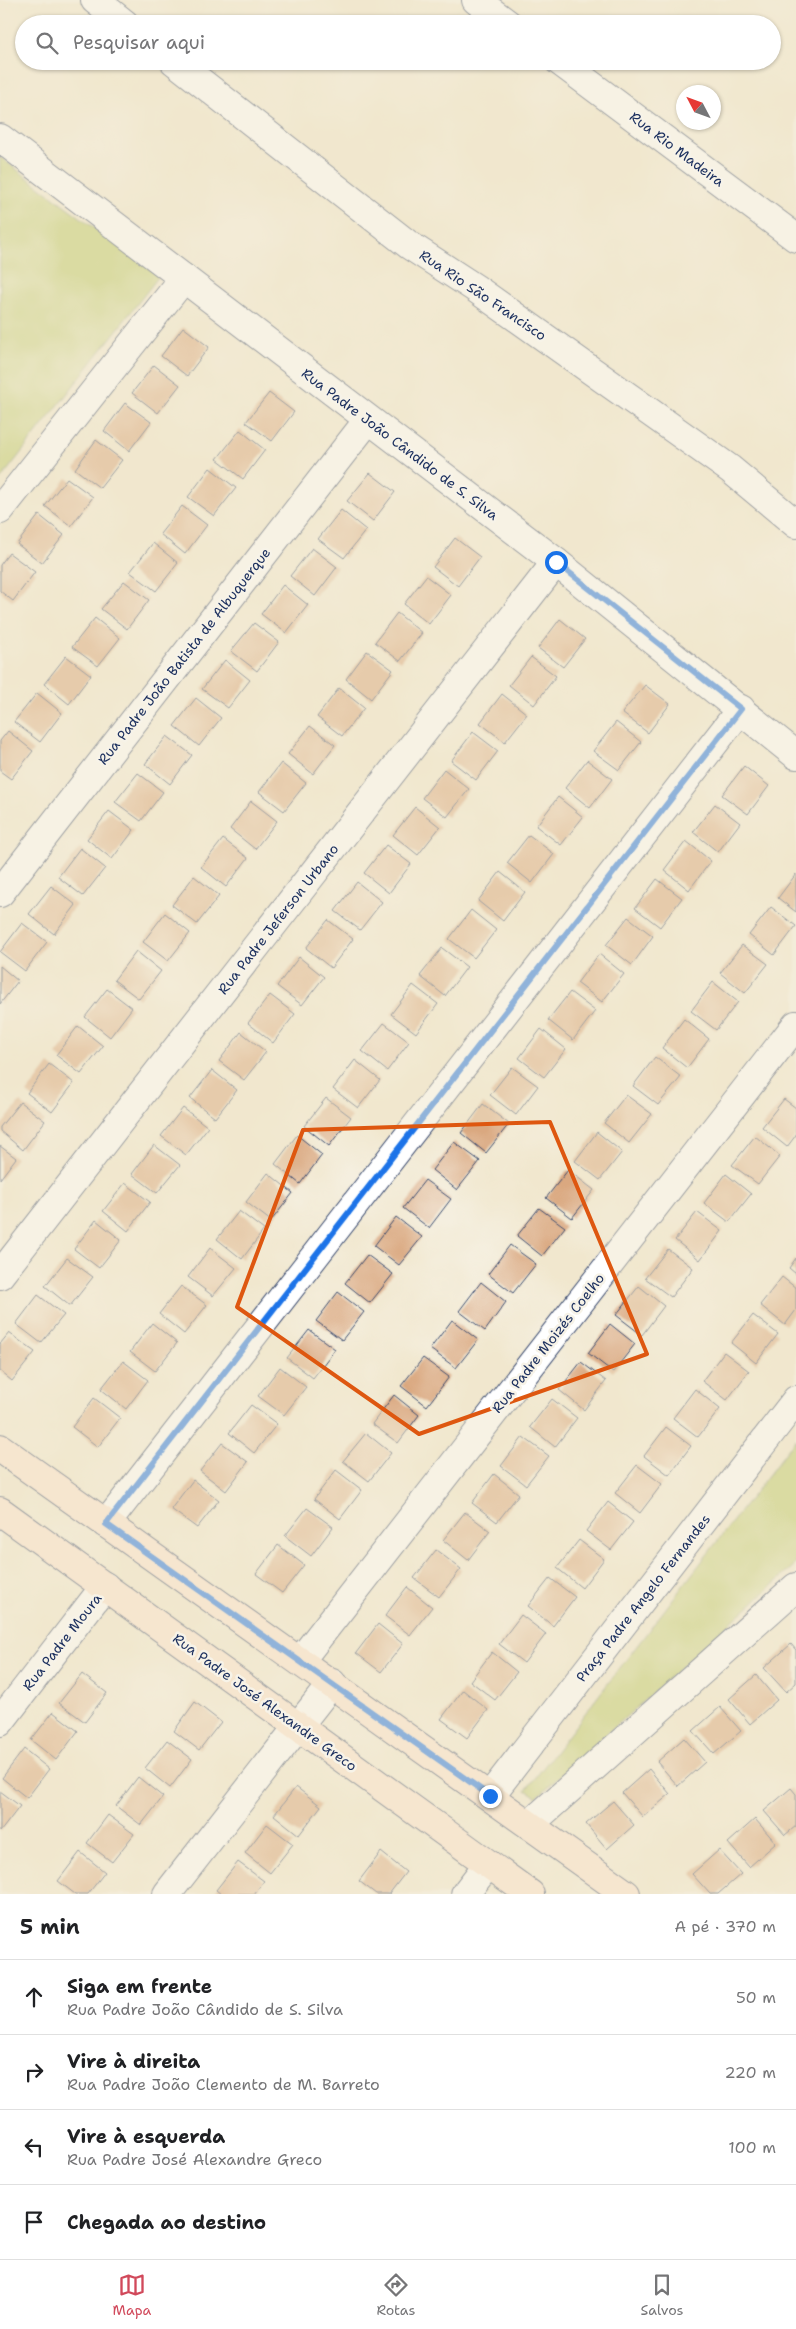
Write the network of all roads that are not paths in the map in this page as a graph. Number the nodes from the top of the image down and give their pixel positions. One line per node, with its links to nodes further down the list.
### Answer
1 (95, 0): 3 (street)
2 (476, 0): 4 (street)
3 (114, 15)
4 (496, 15)
5 (185, 70): 12 (street, Rua Rio São Francisco)
6 (570, 70): 8 (street, Rua Rio Madeira)
7 (0, 138): 9 (street, Rua Padre João Cândido de S. Silva)
8 (796, 238)
9 (184, 278): 10 (street, Rua Padre João Cândido de S. Silva); 11 (street)
10 (368, 420): 13 (street, Rua Padre João Cândido de S. Silva); 16 (street, Rua Padre João Batista de Albuquerque)
11 (0, 510)
12 (796, 524)
13 (556, 562): 14 (street, Rua Padre João Cândido de S. Silva); 18 (street, Rua Padre Jeferson Urbano)
14 (741, 709): 15 (street, Rua Padre João Cândido de S. Silva); 22 (street)
15 (796, 755)
16 (0, 892)
17 (796, 1025): 25 (street, Rua Padre Moizés Coelho)
18 (0, 1275)
19 (796, 1400): 29 (street, Praça Padre Angelo Fernandes)
20 (0, 1448): 22 (street)
21 (0, 1511): 23 (street, Rua Padre José Alexandre Greco)
22 (106, 1524): 25 (street)
23 (105, 1586): 27 (street, Rua Padre Moura); 28 (street, Rua Padre José Alexandre Greco)
24 (796, 1587): 30 (street)
25 (300, 1661): 26 (street)
26 (332, 1683): 28 (street); 29 (street)
27 (0, 1722)
28 (298, 1727): 31 (street, Rua Padre José Alexandre Greco); 32 (street)
29 (490, 1796): 30 (street)
30 (530, 1824): 35 (street)
31 (488, 1864): 33 (street); 34 (street, Rua Padre José Alexandre Greco)
32 (167, 1894)
33 (466, 1894)
34 (530, 1894)
35 (626, 1894)

